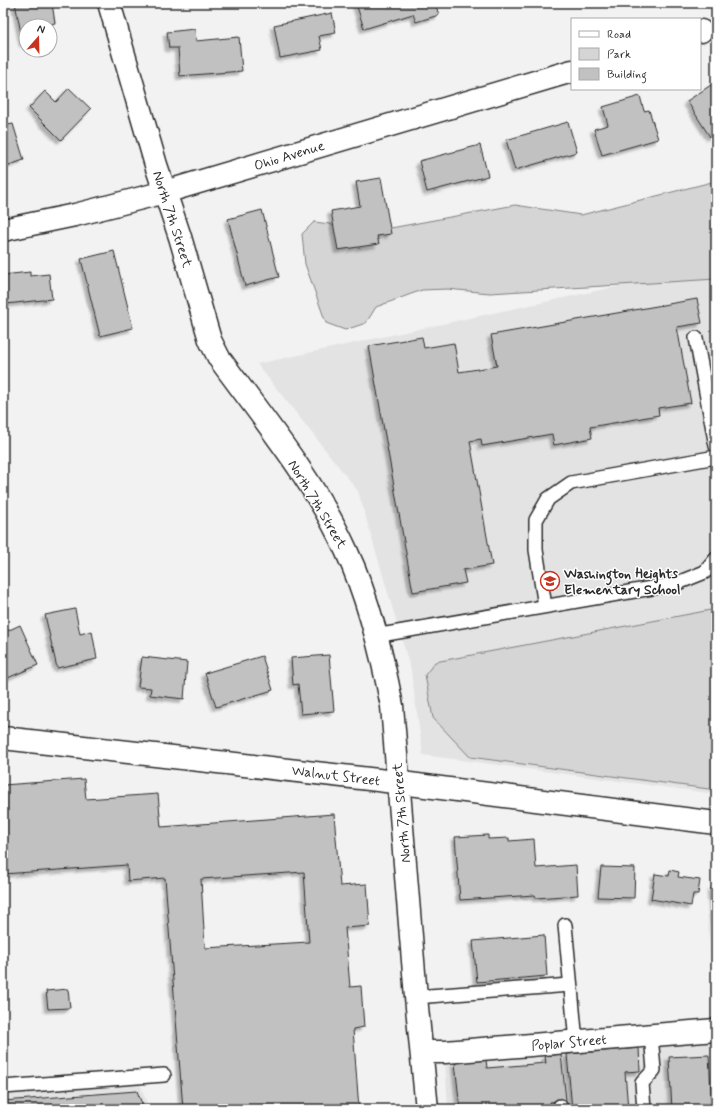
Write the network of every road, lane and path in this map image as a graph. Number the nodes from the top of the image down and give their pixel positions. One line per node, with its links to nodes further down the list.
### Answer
1 (109, 3): 3 (street, North 7th Street)
2 (571, 71): 3 (street, Ohio Avenue)
3 (165, 192): 4 (street, Ohio Avenue); 10 (street, North 7th Street)
4 (3, 230)
5 (696, 338): 6 (lane)
6 (716, 446)
7 (716, 457): 9 (lane)
8 (716, 559): 9 (lane)
9 (545, 606): 10 (lane)
10 (375, 636): 12 (street, North 7th Street)
11 (3, 738): 12 (street, Walnut Street)
12 (399, 782): 13 (street, Walnut Street); 16 (street, North 7th Street)
13 (716, 823)
14 (565, 925): 15 (lane)
15 (570, 985): 16 (lane); 19 (lane)
16 (416, 997): 20 (street, North 7th Street)
17 (716, 1032): 18 (street, Poplar Street)
18 (651, 1035): 19 (street, Poplar Street); 24 (lane)
19 (576, 1042): 20 (street, Poplar Street)
20 (423, 1052): 23 (street, North 7th Street)
21 (164, 1075): 22 (lane)
22 (3, 1087)
23 (427, 1109)
24 (644, 1109)

